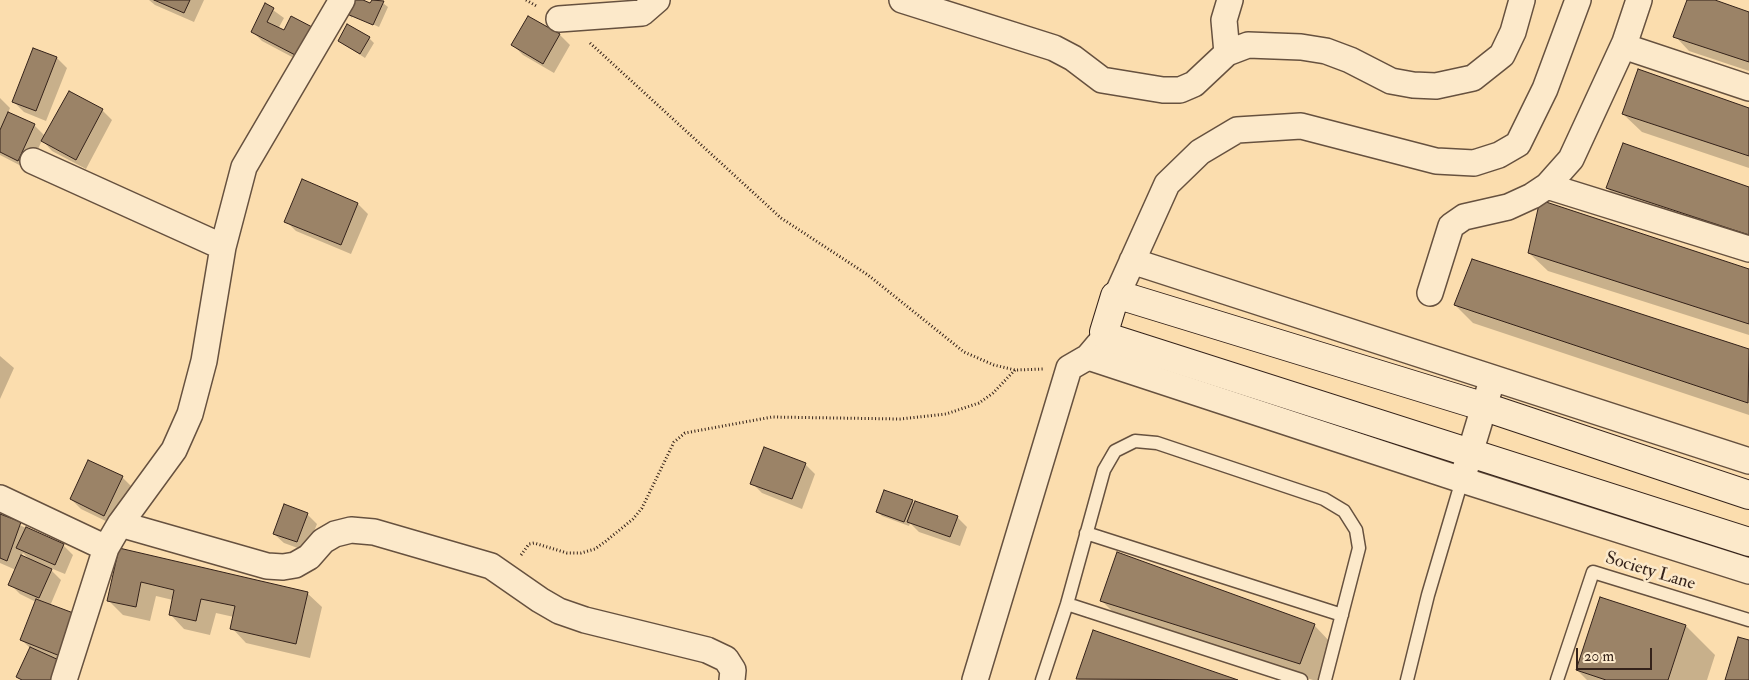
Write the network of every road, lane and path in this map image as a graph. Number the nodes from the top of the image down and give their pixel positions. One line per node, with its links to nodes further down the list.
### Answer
1 (342, 0): 15 (street)
2 (526, 0): 9 (path)
3 (657, 0): 9 (street)
4 (902, 0): 11 (street)
5 (1230, 0): 11 (street)
6 (1522, 0): 11 (street)
7 (1578, 0): 17 (street)
8 (1639, 0): 10 (street)
9 (559, 19): 22 (path)
10 (1625, 42): 12 (street); 14 (street)
11 (1227, 53)
12 (1749, 88)
13 (33, 161): 15 (street)
14 (1547, 186): 16 (street); 18 (street)
15 (223, 247): 30 (street)
16 (1749, 249)
17 (1132, 261): 19 (street); 23 (street)
18 (1430, 293)
19 (1117, 295): 20 (main road); 24 (main road)
20 (1105, 335): 21 (street); 25 (main road)
21 (1078, 362): 22 (path); 27 (street); 41 (street)
22 (1015, 370): 35 (path)
23 (1493, 378): 24 (street); 26 (street)
24 (1485, 407): 25 (street); 28 (main road)
25 (1470, 454): 27 (street); 32 (main road)
26 (1749, 462)
27 (1462, 480): 34 (street); 45 (lane)
28 (1749, 495)
29 (0, 498): 33 (street)
30 (120, 524): 33 (street); 35 (street)
31 (1086, 533): 36 (lane); 37 (lane); 37 (lane)
32 (1749, 542)
33 (106, 548): 39 (street)
34 (1749, 571)
35 (507, 577): 40 (street)
36 (1067, 604): 42 (lane); 43 (lane)
37 (1342, 615): 44 (lane)
38 (1749, 620): 46 (lane, Society Lane)
39 (64, 680)
40 (732, 680)
41 (975, 680)
42 (1042, 680)
43 (1302, 680)
44 (1325, 680)
45 (1407, 680)
46 (1557, 680)

